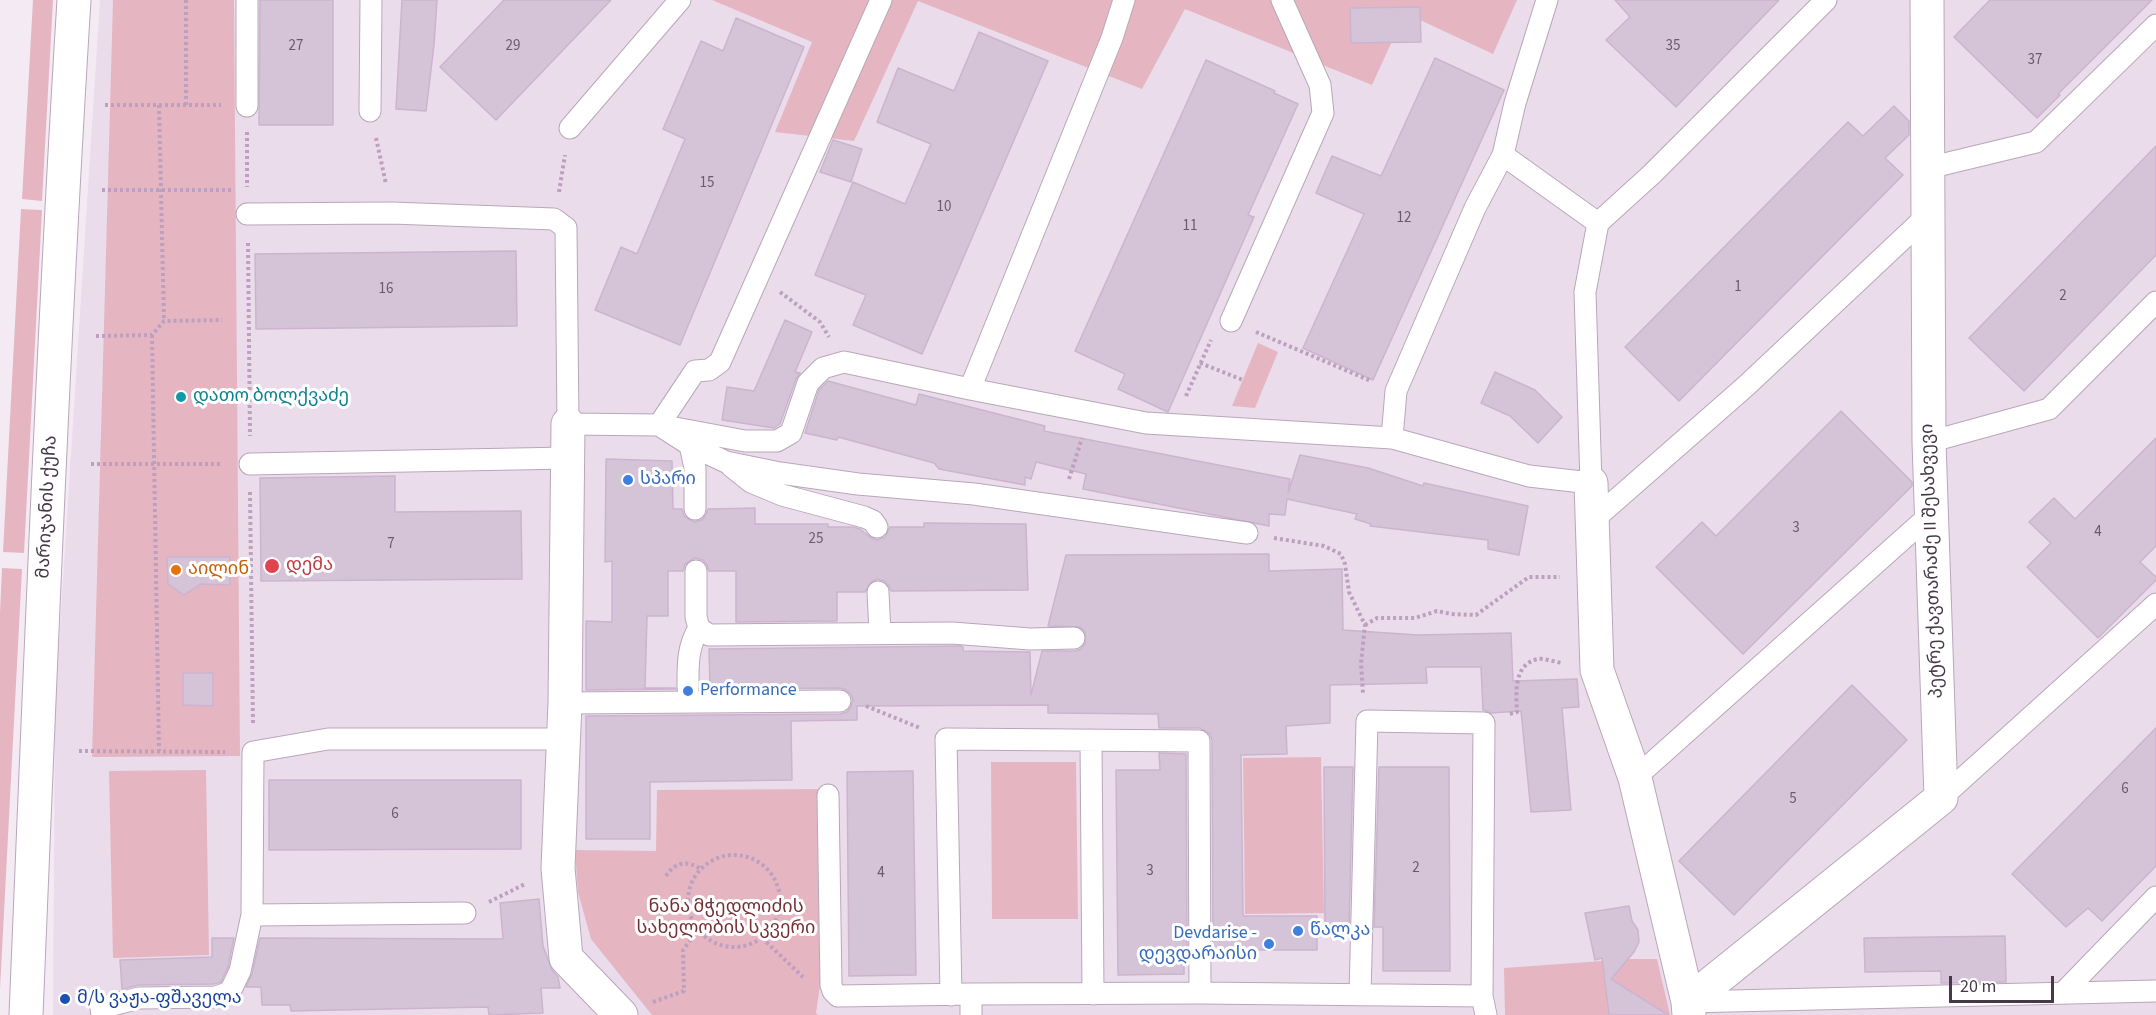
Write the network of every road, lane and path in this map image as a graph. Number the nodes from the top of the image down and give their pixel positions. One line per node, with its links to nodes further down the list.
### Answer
1 (74, 0): 103 (street, მარიჯანის ქუჩა)
2 (186, 0): 15 (path)
3 (247, 0): 16 (lane)
4 (371, 0): 17 (lane)
5 (680, 0): 18 (lane)
6 (881, 0): 28 (lane)
7 (1124, 0): 39 (lane)
8 (1282, 0): 32 (lane)
9 (1547, 0): 19 (lane)
10 (1826, 0): 27 (lane)
11 (1926, 0): 20 (street, პეტრე ქავთარაძე II შესახვევი)
12 (2156, 25): 20 (lane)
13 (105, 105): 14 (path)
14 (159, 105): 15 (path); 22 (path)
15 (186, 105): 16 (path)
16 (247, 106): 22 (path)
17 (370, 111): 23 (path)
18 (570, 128): 26 (path)
19 (1503, 155): 27 (lane); 40 (lane)
20 (1928, 168): 25 (street, პეტრე ქავთარაძე II შესახვევი)
21 (102, 190): 22 (path)
22 (161, 190): 31 (path)
23 (392, 213): 24 (lane); 26 (lane)
24 (247, 214): 52 (path)
25 (1928, 215): 46 (street, პეტრე ქავთარაძე II შესახვევი); 58 (lane)
26 (554, 219): 41 (lane)
27 (1598, 223): 55 (lane)
28 (758, 275): 36 (path); 42 (lane)
29 (2156, 302): 46 (lane)
30 (222, 320): 31 (path)
31 (164, 321): 34 (path)
32 (1231, 321): 37 (path)
33 (1256, 332): 40 (path)
34 (152, 335): 35 (path); 53 (path)
35 (96, 336)
36 (844, 362): 39 (lane); 42 (lane)
37 (1200, 363): 38 (path); 43 (path)
38 (1243, 380)
39 (970, 389): 43 (lane)
40 (1396, 391): 45 (lane)
41 (568, 424): 42 (lane); 48 (street)
42 (659, 424): 47 (lane)
43 (1173, 424): 45 (lane)
44 (1086, 429): 54 (path)
45 (1392, 438): 55 (lane)
46 (1929, 442): 57 (street, პეტრე ქავთარაძე II შესახვევი)
47 (690, 445): 49 (lane); 56 (lane)
48 (568, 458): 52 (lane); 72 (street)
49 (726, 462): 59 (lane); 60 (lane)
50 (91, 464): 53 (path)
51 (228, 464): 53 (path)
52 (250, 464): 81 (path)
53 (154, 465): 80 (path)
54 (1070, 474)
55 (1591, 483): 58 (street)
56 (695, 509)
57 (1931, 514): 82 (lane); 84 (street, პეტრე ქავთარაძე II შესახვევი)
58 (1592, 522): 62 (street)
59 (877, 527)
60 (1247, 533): 65 (path)
61 (696, 572): 66 (lane)
62 (1594, 578): 65 (path); 69 (street)
63 (879, 592): 67 (lane)
64 (2156, 603): 84 (lane)
65 (1365, 625): 75 (path)
66 (699, 628): 67 (lane); 70 (lane)
67 (879, 633): 68 (lane)
68 (1074, 638)
69 (1597, 670): 74 (path); 82 (street)
70 (688, 688)
71 (840, 701): 72 (lane)
72 (565, 703): 76 (street)
73 (874, 711): 77 (path)
74 (1517, 712)
75 (1367, 721): 97 (lane); 101 (lane)
76 (564, 739): 81 (lane); 85 (street)
77 (946, 739): 78 (lane); 100 (lane)
78 (1091, 740): 94 (lane); 96 (lane)
79 (79, 751): 80 (path)
80 (159, 752): 81 (path)
81 (253, 752): 90 (lane)
82 (1635, 778): 102 (street)
83 (828, 795): 98 (lane)
84 (1941, 798): 102 (street)
85 (558, 868): 89 (path); 105 (street)
86 (701, 869): 87 (path); 91 (path); 92 (path)
87 (666, 876)
88 (2156, 897): 95 (lane)
89 (465, 913): 90 (lane)
90 (252, 915): 104 (lane)
91 (698, 930): 92 (path); 99 (path)
92 (762, 938): 98 (path)
93 (2156, 991): 95 (lane)
94 (1200, 993): 96 (lane); 97 (lane)
95 (2063, 993): 102 (lane)
96 (1094, 994): 100 (lane)
97 (1360, 995): 101 (lane)
98 (838, 996): 100 (lane)
99 (658, 1000)
100 (965, 1001)
101 (1484, 1005)
102 (1689, 1009)
103 (26, 1015)
104 (102, 1015)
105 (621, 1015)

